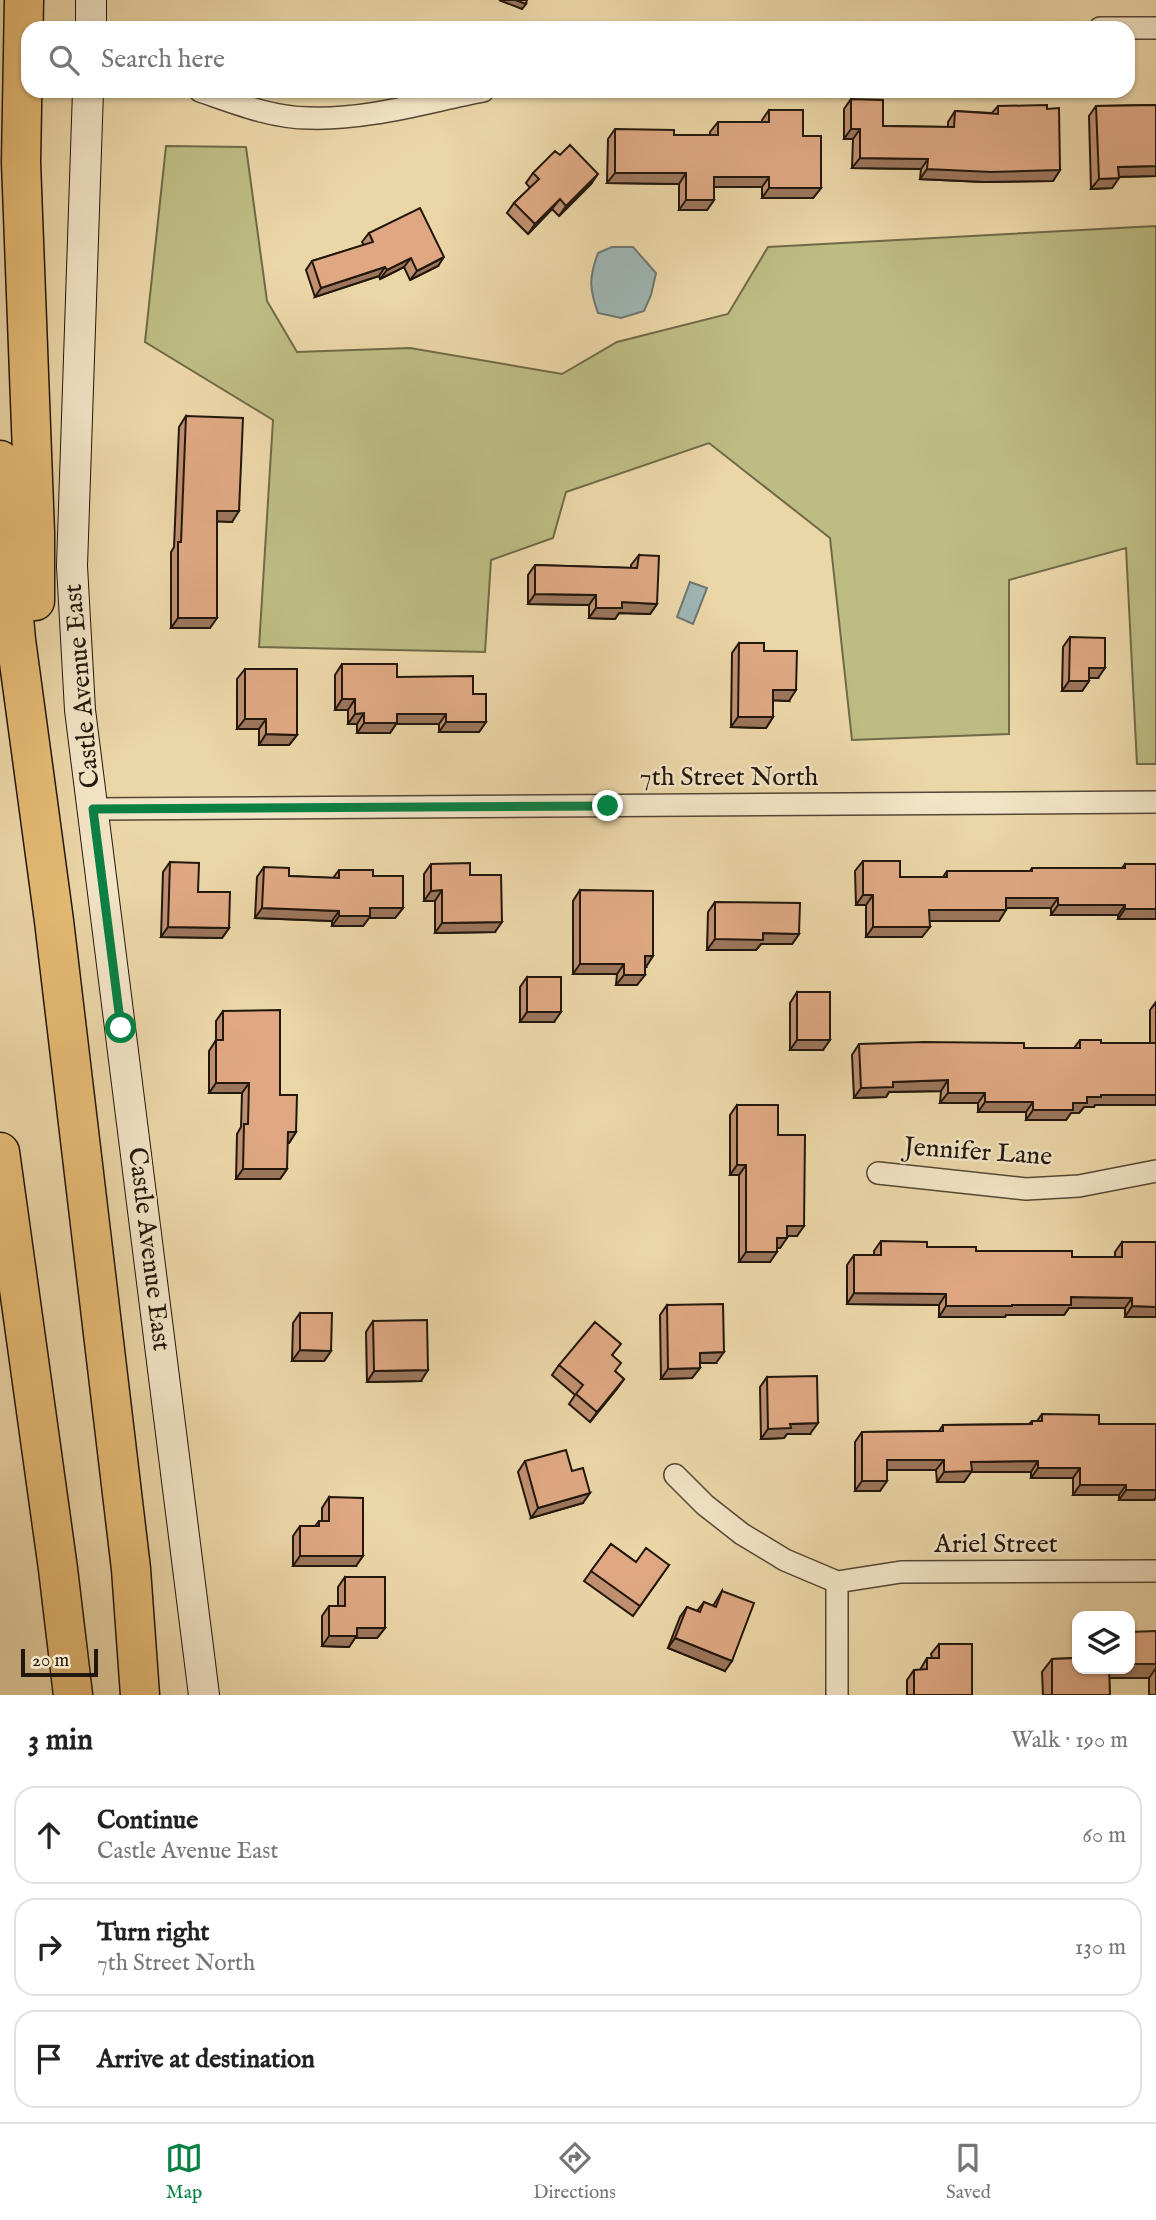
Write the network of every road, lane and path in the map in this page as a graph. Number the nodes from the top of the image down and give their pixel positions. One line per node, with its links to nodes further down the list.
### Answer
1 (24, 0): 3 (highway)
2 (91, 0): 4 (street)
3 (24, 21)
4 (90, 21)
5 (1135, 28): 6 (street)
6 (1156, 28)
7 (22, 98): 12 (highway)
8 (88, 98): 14 (street, Castle Avenue East)
9 (223, 98): 10 (street)
10 (448, 98)
11 (0, 460): 12 (highway)
12 (35, 788): 22 (highway)
13 (1156, 802): 14 (street, 7th Street North)
14 (93, 809): 23 (street, Castle Avenue East)
15 (0, 1152): 21 (highway)
16 (1156, 1171): 17 (street, Jennifer Lane)
17 (878, 1173)
18 (675, 1475): 20 (street)
19 (1156, 1571): 20 (street, Ariel Street)
20 (836, 1581): 24 (street)
21 (73, 1695)
22 (140, 1695)
23 (204, 1695)
24 (837, 1695)

